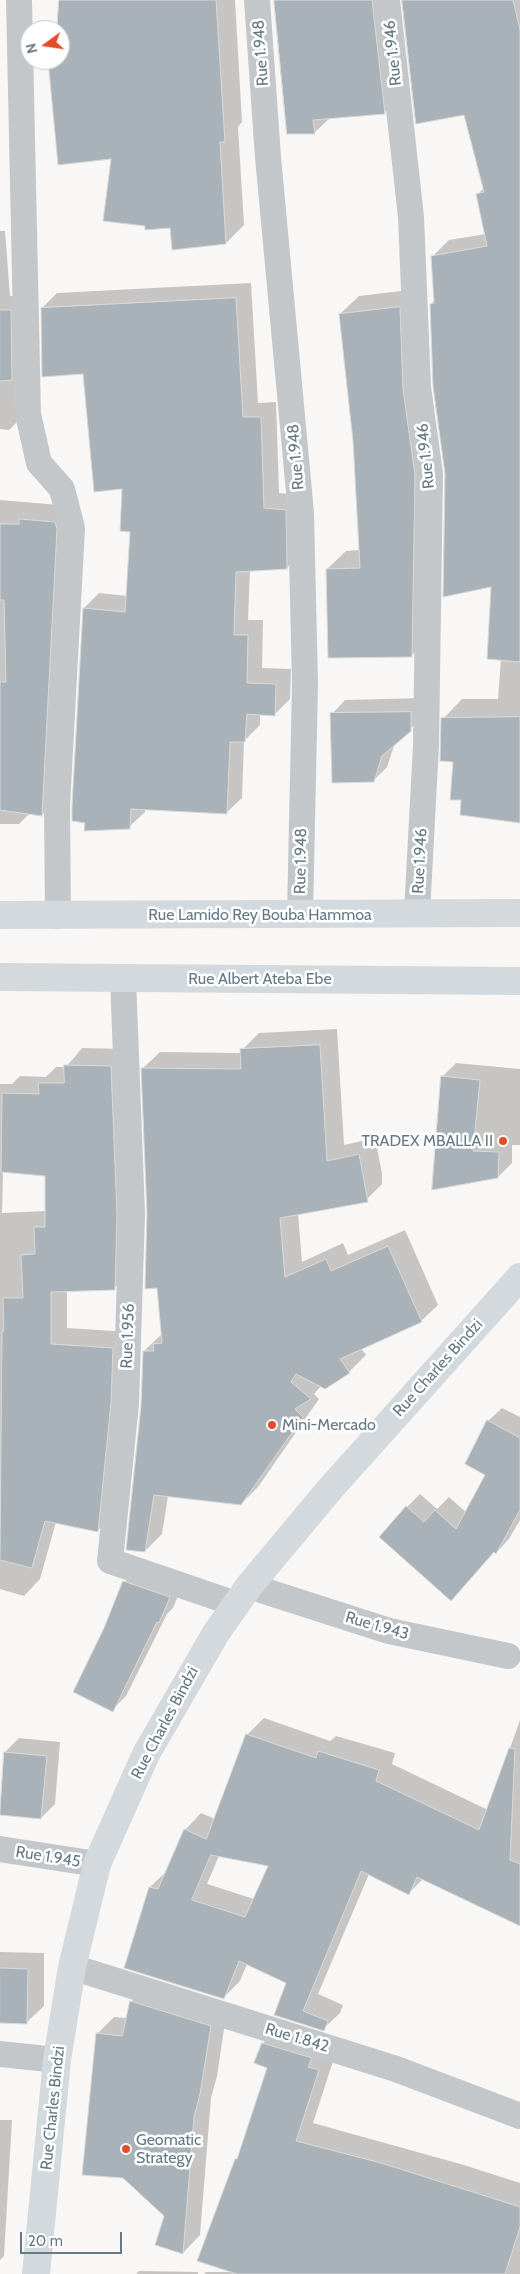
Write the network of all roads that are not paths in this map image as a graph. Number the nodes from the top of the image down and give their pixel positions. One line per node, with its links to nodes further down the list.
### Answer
1 (19, 0): 8 (street)
2 (257, 0): 7 (street, Rue 1.948)
3 (388, 0): 5 (street, Rue 1.946)
4 (520, 913): 5 (main road, Rue Lamido Rey Bouba Hammoa)
5 (417, 914): 7 (main road, Rue Lamido Rey Bouba Hammoa)
6 (0, 915): 8 (main road, Rue Lamido Rey Bouba Hammoa)
7 (300, 915): 8 (main road, Rue Lamido Rey Bouba Hammoa)
8 (58, 916)
9 (0, 978): 10 (main road, Rue Albert Ateba Ebe)
10 (123, 978): 11 (main road, Rue Albert Ateba Ebe); 13 (street, Rue 1.956)
11 (520, 981)
12 (520, 1277): 13 (main road, Rue Charles Bindzi)
13 (243, 1595): 14 (street, Rue 1.943); 16 (main road, Rue Charles Bindzi)
14 (508, 1656)
15 (0, 1849): 16 (street, Rue 1.945)
16 (97, 1864): 17 (main road, Rue Charles Bindzi)
17 (72, 1967): 19 (main road, Rue Charles Bindzi); 20 (street, Rue 1.842)
18 (0, 2054): 19 (street)
19 (57, 2060): 21 (main road, Rue Charles Bindzi)
20 (520, 2116)
21 (36, 2274)

